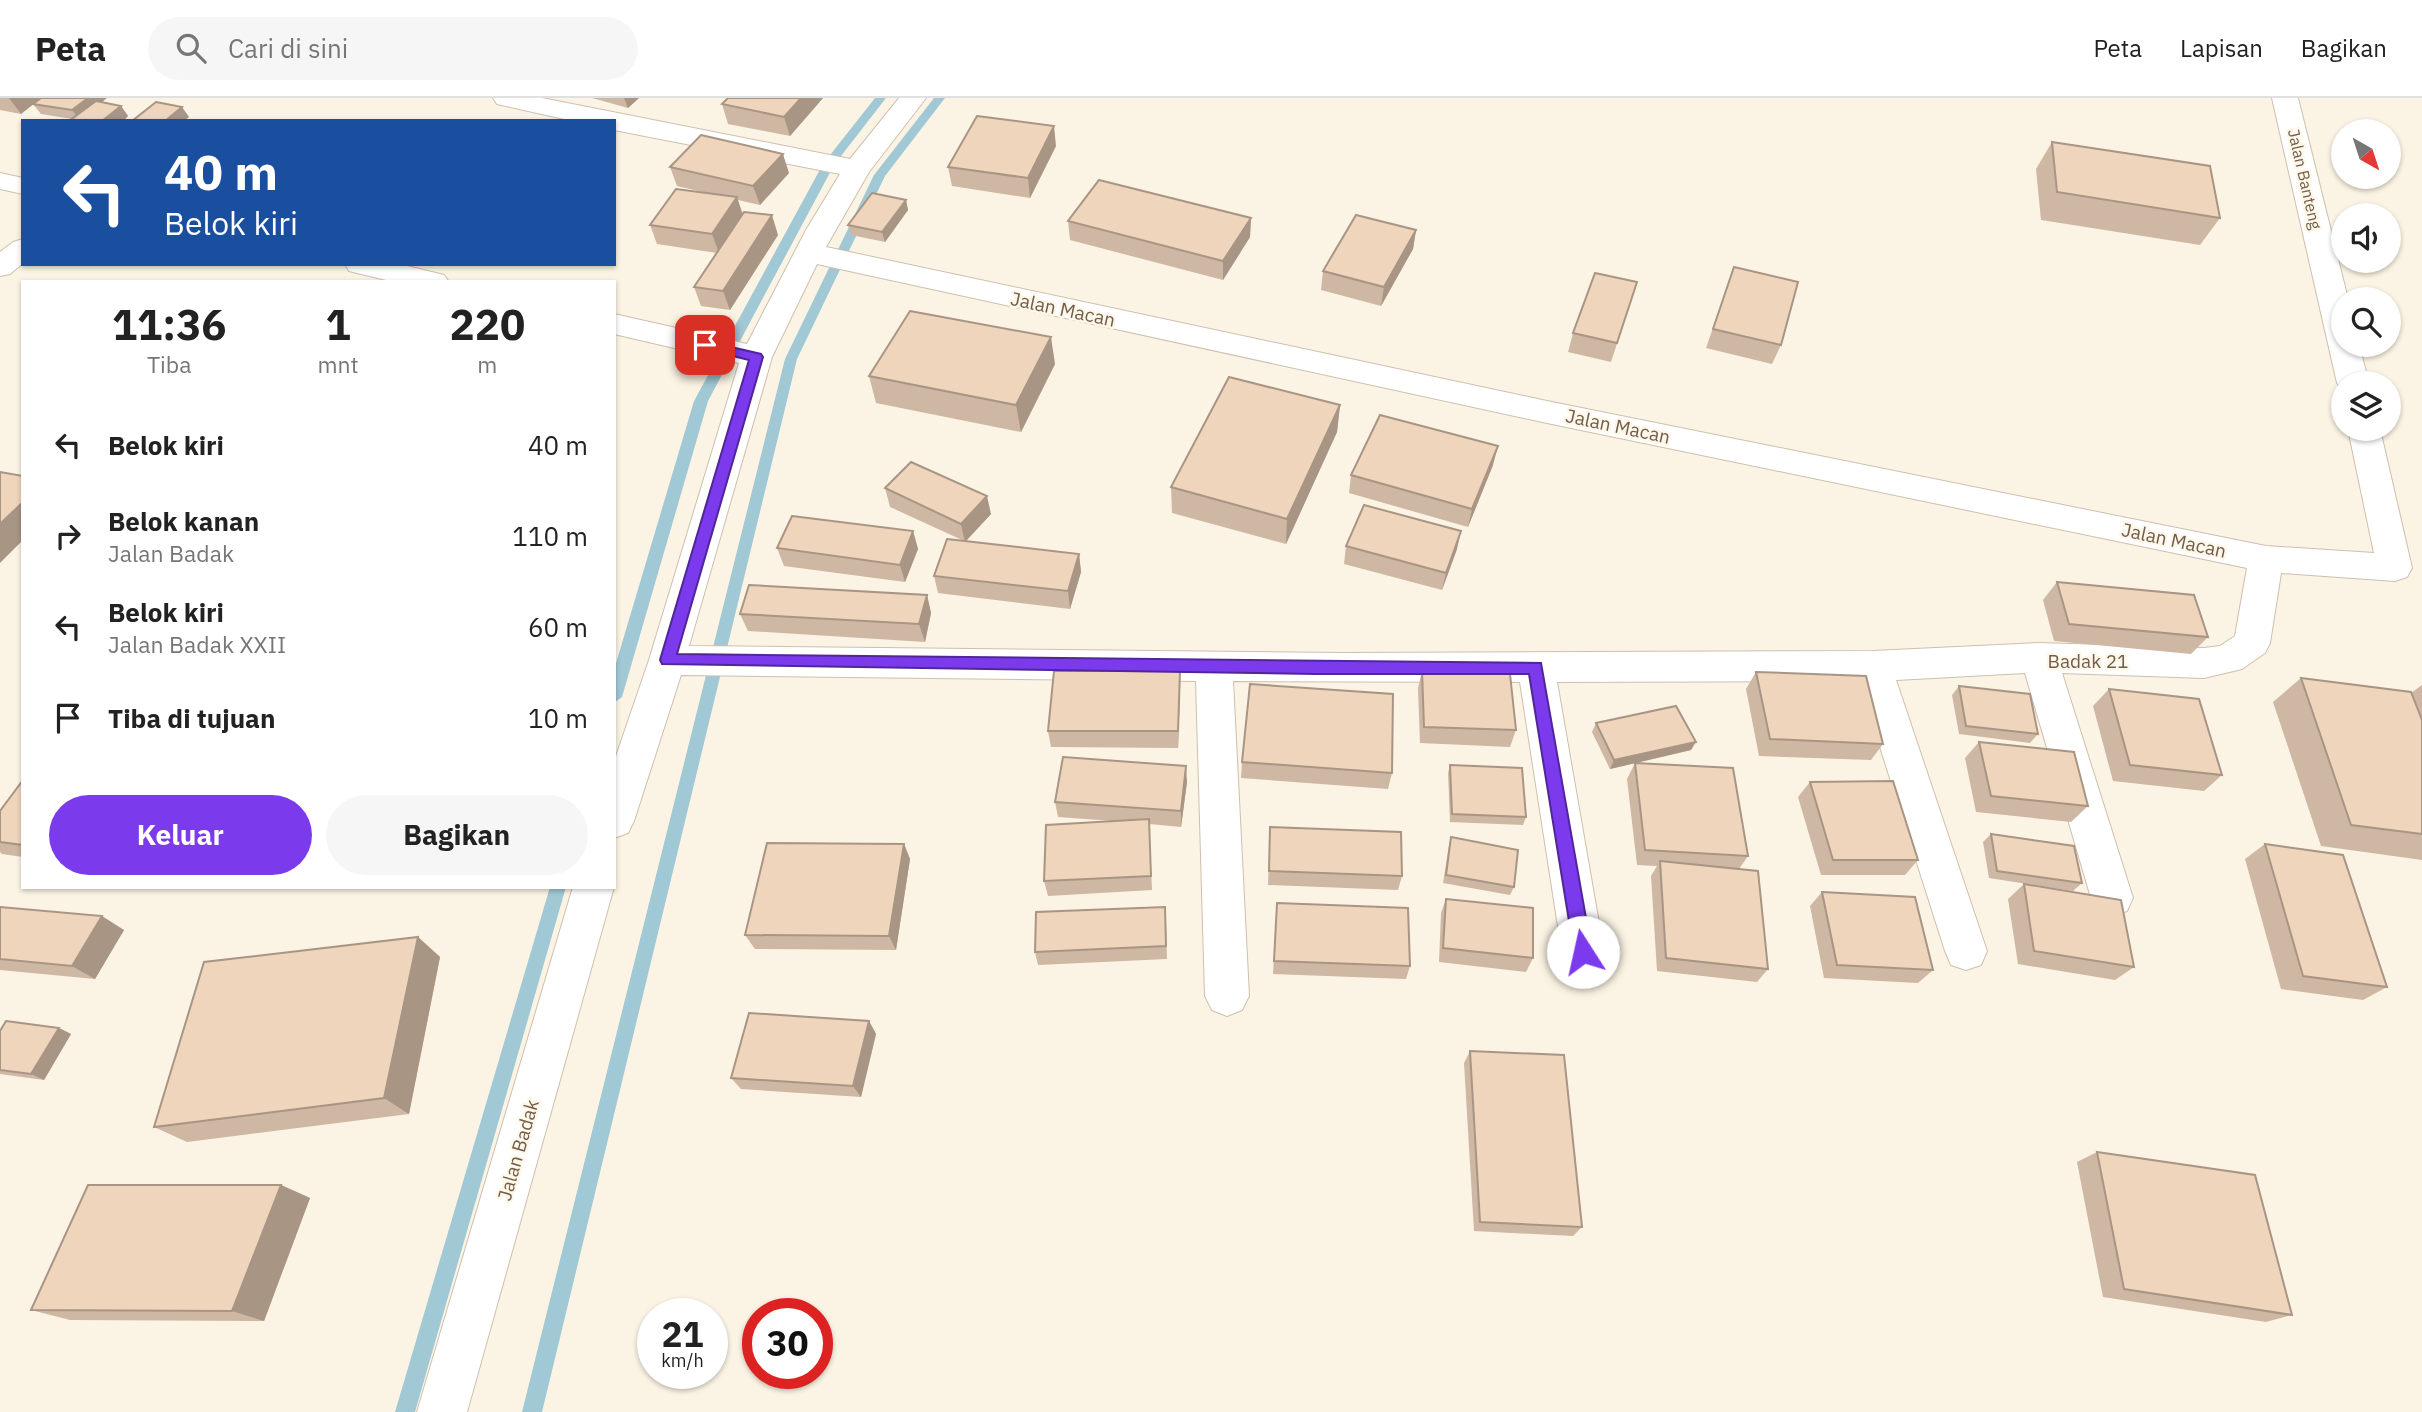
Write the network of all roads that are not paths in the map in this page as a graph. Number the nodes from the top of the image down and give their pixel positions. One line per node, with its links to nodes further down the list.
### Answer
1 (506, 98): 4 (street)
2 (913, 98): 6 (street)
3 (2285, 98): 14 (street, Jalan Banteng)
4 (602, 119)
5 (616, 122): 6 (street)
6 (857, 169): 10 (street)
7 (0, 181): 8 (street)
8 (21, 186)
9 (21, 250): 12 (street)
10 (809, 253): 16 (street); 18 (street, Jalan Macan)
11 (367, 266): 13 (street)
12 (0, 267)
13 (425, 280)
14 (2331, 290)
15 (616, 324): 16 (street)
16 (756, 357): 21 (street)
17 (2367, 441): 19 (street, Jalan Macan)
18 (2266, 559): 19 (street, Jalan Macan); 20 (street, Badak 21)
19 (2409, 573)
20 (2039, 658): 22 (street); 27 (street, Badak 21)
21 (667, 660): 23 (street); 25 (street)
22 (1873, 666): 24 (street); 28 (street)
23 (1214, 667): 24 (street); 30 (street)
24 (1536, 667): 29 (street)
25 (616, 815)
26 (593, 889): 31 (street, Jalan Badak)
27 (2112, 898)
28 (1966, 951)
29 (1583, 952)
30 (1227, 996)
31 (442, 1412)

